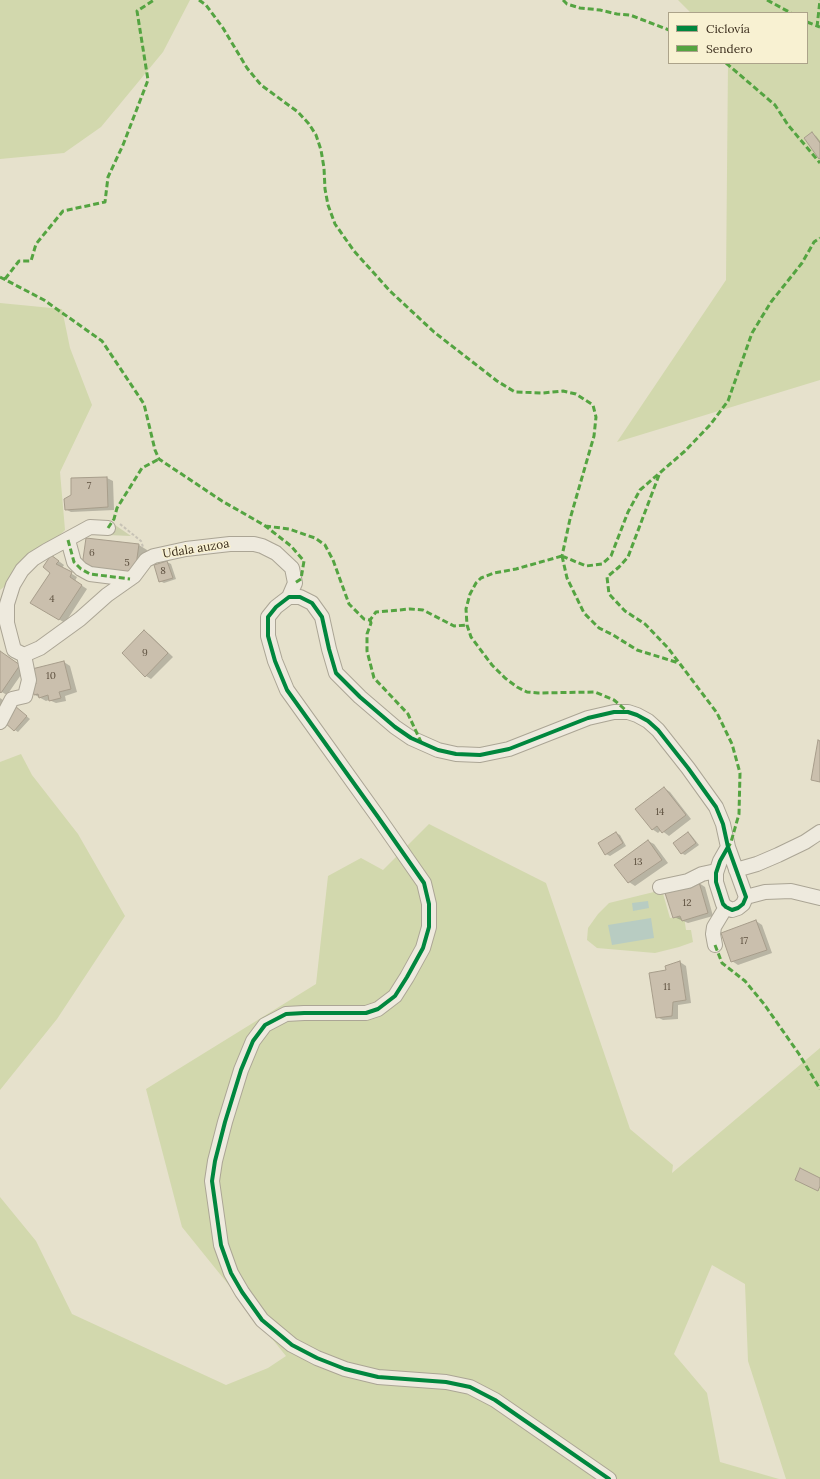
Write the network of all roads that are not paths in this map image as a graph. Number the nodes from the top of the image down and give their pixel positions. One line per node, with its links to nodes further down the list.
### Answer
1 (114, 526): 2 (street)
2 (68, 540): 3 (street); 4 (street)
3 (130, 579): 6 (street, Udala auzoa); 7 (street, Udala auzoa)
4 (16, 580): 5 (street); 7 (street)
5 (0, 583)
6 (288, 597): 10 (street); 18 (street)
7 (24, 655): 8 (street)
8 (0, 722)
9 (820, 832): 11 (street)
10 (728, 846): 11 (street); 12 (street)
11 (736, 870): 14 (street)
12 (716, 871): 13 (street); 16 (street)
13 (660, 887)
14 (746, 897): 15 (street); 16 (street)
15 (820, 898)
16 (726, 907): 17 (street)
17 (715, 946)
18 (609, 1479)

